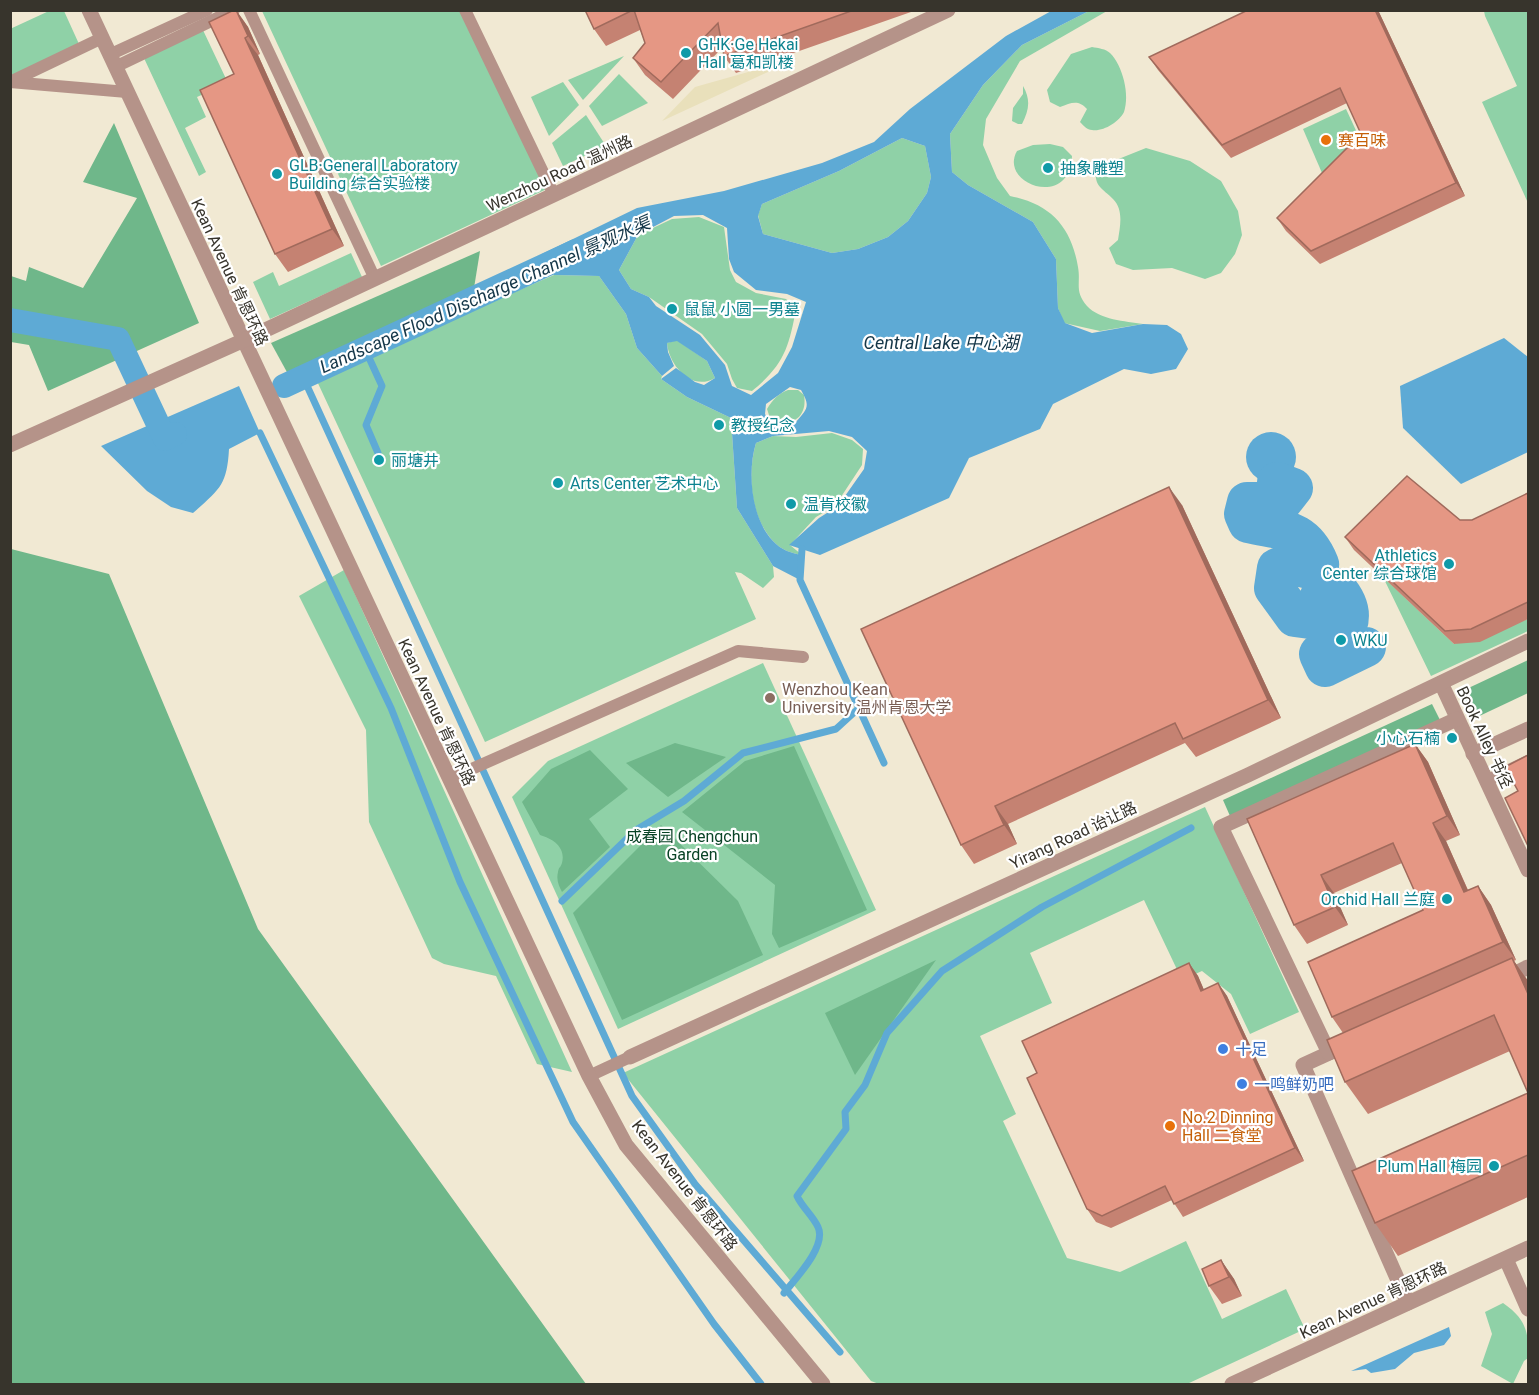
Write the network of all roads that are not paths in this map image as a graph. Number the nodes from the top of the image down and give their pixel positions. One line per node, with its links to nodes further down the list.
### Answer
1 (89, 10): 7 (street, Kean Avenue 肯恩环路)
2 (207, 10): 8 (lane)
3 (234, 10): 8 (lane)
4 (249, 10): 12 (lane)
5 (465, 10): 11 (lane)
6 (948, 10): 11 (street, Wenzhou Road 温州路)
7 (102, 38): 8 (street, Kean Avenue 肯恩环路); 9 (lane)
8 (112, 61): 10 (street, Kean Avenue 肯恩环路)
9 (10, 82): 10 (lane)
10 (127, 92): 13 (street, Kean Avenue 肯恩环路)
11 (554, 195): 12 (street, Wenzhou Road 温州路)
12 (375, 279): 13 (street, Wenzhou Road 温州路)
13 (242, 341): 14 (street, Wenzhou Road 温州路); 22 (street, Kean Avenue 肯恩环路)
14 (10, 445)
15 (1528, 641): 17 (street, Yirang Road 诒让路)
16 (803, 657): 22 (lane)
17 (1441, 683): 18 (street, Book Alley 书径); 29 (street, Yirang Road 诒让路)
18 (1457, 720): 20 (street, Book Alley 书径); 28 (street)
19 (1528, 729): 20 (street)
20 (1473, 754): 23 (street, Book Alley 书径)
21 (1528, 761): 23 (lane)
22 (449, 779): 30 (street, Kean Avenue 肯恩环路)
23 (1486, 781): 24 (street, Book Alley 书径)
24 (1528, 870)
25 (1528, 967): 26 (street)
26 (1490, 985)
27 (1351, 1044): 28 (street)
28 (1329, 1053): 33 (street)
29 (630, 1057): 30 (lane)
30 (596, 1072): 35 (street, Kean Avenue 肯恩环路)
31 (1528, 1248): 32 (street, Kean Avenue 肯恩环路)
32 (1506, 1259): 33 (street, Kean Avenue 肯恩环路); 34 (street)
33 (1408, 1304): 36 (street, Kean Avenue 肯恩环路)
34 (1528, 1306)
35 (823, 1384)
36 (1232, 1384)

